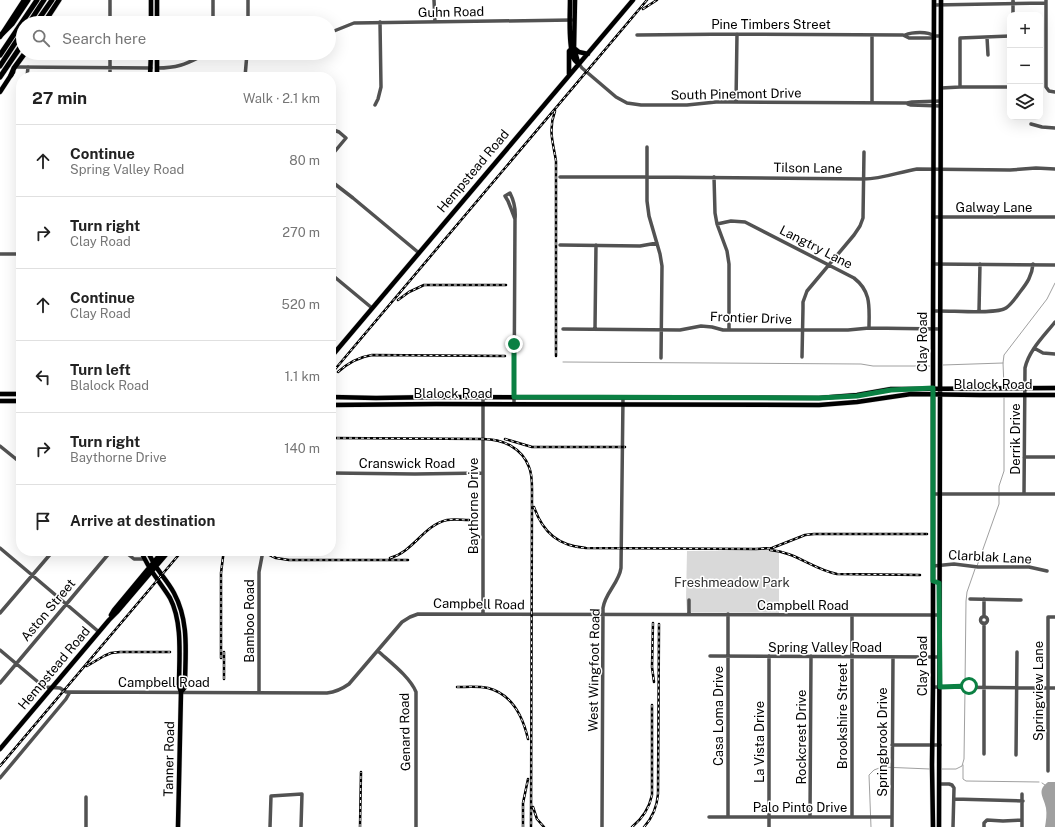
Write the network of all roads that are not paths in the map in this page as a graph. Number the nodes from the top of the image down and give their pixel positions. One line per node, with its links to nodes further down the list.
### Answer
1 (24, 0): 41 (main road)
2 (28, 0): 21 (highway)
3 (37, 0): 22 (highway)
4 (44, 0): 23 (highway)
5 (52, 0): 24 (highway)
6 (60, 0): 25 (highway); 26 (main road)
7 (110, 0): 27 (street)
8 (151, 0): 28 (main road)
9 (157, 0): 29 (main road)
10 (213, 0): 30 (street)
11 (248, 0): 31 (street)
12 (434, 0): 35 (street)
13 (570, 0): 33 (main road)
14 (575, 0): 33 (main road)
15 (633, 0): 49 (main road, Hempstead Road)
16 (1013, 1): 17 (street); 19 (street); 20 (street)
17 (1046, 1): 78 (street)
18 (934, 3): 19 (street); 42 (main road, Clay Road)
19 (941, 3): 43 (main road, Clay Road)
20 (1013, 12)
21 (17, 16)
22 (26, 16)
23 (34, 16)
24 (41, 16)
25 (49, 16)
26 (51, 16)
27 (110, 16)
28 (151, 16)
29 (157, 16)
30 (213, 16)
31 (248, 16)
32 (16, 18): 41 (highway)
33 (572, 20): 35 (street, Guhn Road); 47 (main road)
34 (380, 22): 35 (street, Guhn Road); 36 (street, Guhn Road); 83 (street)
35 (435, 22)
36 (336, 30)
37 (16, 31): 50 (highway)
38 (737, 34): 39 (street, Pine Timbers Street); 40 (street, Pine Timbers Street); 79 (street)
39 (637, 35)
40 (872, 35): 42 (street, Pine Timbers Street); 80 (street)
41 (1, 36)
42 (934, 36): 43 (street, Pine Timbers Street); 81 (main road, Clay Road)
43 (940, 36): 76 (main road, Clay Road)
44 (1007, 36): 45 (street)
45 (987, 37): 51 (street); 74 (street)
46 (16, 42): 60 (highway)
47 (573, 48): 49 (main road); 59 (main road); 72 (main road)
48 (16, 53): 73 (highway)
49 (588, 54): 59 (main road, Hempstead Road)
50 (0, 55)
51 (988, 55)
52 (20, 60): 71 (highway)
53 (22, 60): 61 (main road)
54 (110, 60): 63 (street)
55 (151, 60): 64 (main road)
56 (157, 60): 65 (main road)
57 (194, 60): 65 (street)
58 (246, 60): 70 (street)
59 (579, 64): 72 (main road, Hempstead Road); 79 (street, South Pinemont Drive)
60 (0, 66)
61 (17, 67): 62 (street); 71 (main road)
62 (28, 67): 63 (street); 66 (street)
63 (110, 68): 64 (street); 67 (street)
64 (151, 68): 68 (main road)
65 (157, 68): 69 (main road)
66 (28, 72)
67 (110, 72)
68 (151, 72)
69 (157, 72)
70 (245, 72)
71 (11, 75): 77 (main road)
72 (568, 75): 106 (main road, Hempstead Road)
73 (0, 77)
74 (960, 86): 75 (street); 76 (street)
75 (1007, 87)
76 (941, 88): 82 (main road, Clay Road)
77 (0, 92)
78 (1055, 92)
79 (736, 102): 80 (street, South Pinemont Drive)
80 (872, 103): 81 (street, South Pinemont Drive)
81 (934, 104): 82 (street, South Pinemont Drive); 90 (main road, Clay Road)
82 (941, 104): 92 (main road, Clay Road)
83 (375, 105)
84 (1031, 124): 85 (street)
85 (1055, 128)
86 (336, 131): 88 (street)
87 (647, 147): 94 (street)
88 (336, 150)
89 (864, 152): 96 (street)
90 (933, 169): 92 (street, Tilson Lane); 96 (street, Tilson Lane); 98 (main road, Clay Road)
91 (1055, 169): 92 (street, Tilson Lane)
92 (941, 170): 99 (main road, Clay Road)
93 (560, 177): 94 (street, Tilson Lane)
94 (647, 177): 95 (street, Tilson Lane); 103 (street)
95 (714, 177): 96 (street, Tilson Lane); 102 (street)
96 (864, 179): 113 (street)
97 (336, 185): 106 (street)
98 (933, 217): 99 (street, Galway Lane); 109 (main road, Clay Road)
99 (940, 217): 100 (street, Galway Lane); 110 (main road, Clay Road)
100 (1055, 217)
101 (515, 219): 101 (street); 154 (street)
102 (717, 224): 113 (street, Langtry Lane); 127 (street)
103 (657, 243): 105 (street); 124 (street)
104 (560, 245): 105 (street)
105 (596, 245): 123 (street)
106 (418, 253): 116 (main road, Hempstead Road)
107 (0, 254): 108 (street)
108 (16, 254)
109 (933, 264): 110 (street); 117 (main road, Clay Road)
110 (940, 264): 111 (street); 118 (main road, Clay Road)
111 (980, 264): 112 (street); 119 (street)
112 (1033, 264): 114 (street); 119 (street)
113 (829, 265): 121 (street, Langtry Lane); 128 (street)
114 (1055, 265)
115 (336, 278): 116 (street)
116 (372, 308): 130 (main road, Hempstead Road)
117 (933, 311): 118 (street); 125 (main road, Clay Road)
118 (940, 311): 119 (street); 126 (main road, Clay Road)
119 (979, 311)
120 (1055, 322): 129 (street, Derrik Drive)
121 (869, 328): 125 (street, Frontier Drive); 128 (street, Frontier Drive)
122 (563, 329): 123 (street, Frontier Drive)
123 (595, 329): 124 (street, Frontier Drive)
124 (661, 329): 127 (street, Frontier Drive); 135 (street)
125 (932, 329): 126 (street, Frontier Drive); 132 (main road, Clay Road)
126 (940, 329): 133 (main road, Clay Road)
127 (729, 330): 128 (street, Frontier Drive)
128 (803, 330): 134 (street)
129 (1034, 348): 131 (street); 139 (street, Derrik Drive)
130 (336, 350)
131 (1055, 354)
132 (933, 355): 133 (main road); 136 (main road, Clay Road)
133 (940, 355): 137 (main road, Clay Road)
134 (802, 357)
135 (661, 358)
136 (933, 388): 137 (main road, Blalock Road); 141 (main road, Blalock Road); 145 (main road, Clay Road)
137 (940, 388): 138 (main road, Blalock Road); 146 (main road, Clay Road)
138 (980, 388): 139 (main road, Blalock Road); 147 (main road)
139 (1025, 388): 140 (main road, Blalock Road); 148 (street, Derrik Drive)
140 (1055, 388)
141 (906, 389): 142 (main road, Blalock Road); 151 (main road)
142 (891, 390): 150 (main road, Blalock Road); 165 (main road)
143 (0, 394): 144 (main road)
144 (16, 394)
145 (933, 394): 146 (main road, Blalock Road); 151 (main road, Blalock Road); 182 (main road, Clay Road)
146 (940, 394): 147 (main road, Blalock Road); 183 (main road, Clay Road)
147 (980, 395): 148 (main road, Blalock Road)
148 (1025, 395): 149 (main road, Blalock Road); 187 (street, Derrik Drive)
149 (1055, 395)
150 (857, 396): 164 (main road, Blalock Road); 168 (main road)
151 (897, 396): 165 (main road, Blalock Road)
152 (436, 397): 153 (main road, Blalock Road); 158 (main road, Blalock Road); 170 (main road)
153 (483, 397): 154 (main road, Blalock Road); 171 (street, Baythorne Drive)
154 (514, 397): 155 (main road, Blalock Road); 172 (street)
155 (566, 397): 159 (main road, Blalock Road); 173 (main road)
156 (336, 398): 157 (main road, Blalock Road)
157 (341, 398): 158 (main road, Blalock Road); 179 (main road)
158 (388, 398): 169 (main road)
159 (623, 398): 160 (main road, Blalock Road); 174 (street, West Wingfoot Road)
160 (661, 398): 161 (main road, Blalock Road); 175 (main road)
161 (701, 398): 162 (main road, Blalock Road); 176 (main road)
162 (741, 398): 163 (main road, Blalock Road); 177 (main road)
163 (782, 398): 164 (main road, Blalock Road); 180 (main road)
164 (819, 398): 181 (main road)
165 (878, 398): 168 (main road, Blalock Road)
166 (0, 401): 167 (main road)
167 (16, 401)
168 (858, 402): 181 (main road, Blalock Road)
169 (388, 404): 170 (main road, Blalock Road); 179 (main road, Blalock Road)
170 (436, 404): 171 (main road, Blalock Road)
171 (483, 404): 172 (main road, Blalock Road); 191 (street, Baythorne Drive)
172 (514, 404): 173 (main road, Blalock Road)
173 (566, 404): 174 (main road, Blalock Road)
174 (623, 404): 175 (main road, Blalock Road); 221 (street, West Wingfoot Road)
175 (661, 404): 176 (main road, Blalock Road)
176 (701, 404): 177 (main road, Blalock Road)
177 (741, 404): 180 (main road, Blalock Road)
178 (336, 405): 179 (main road, Blalock Road)
179 (341, 405)
180 (782, 405): 181 (main road, Blalock Road)
181 (819, 405)
182 (933, 426): 183 (main road); 185 (main road, Clay Road)
183 (939, 426): 186 (main road, Clay Road)
184 (0, 446): 189 (street)
185 (933, 454): 186 (main road); 194 (main road, Clay Road)
186 (939, 454): 192 (main road, Clay Road)
187 (1024, 457): 188 (street); 193 (street, Derrik Drive)
188 (1055, 457)
189 (16, 459)
190 (336, 473): 191 (street, Cranswick Road)
191 (483, 473): 220 (street, Baythorne Drive)
192 (939, 493): 193 (street); 194 (street); 207 (main road, Clay Road)
193 (1024, 493): 195 (street)
194 (933, 494): 208 (main road, Clay Road)
195 (1055, 494)
196 (0, 548): 211 (street)
197 (49, 556): 211 (street)
198 (106, 556): 218 (street, Aston Street)
199 (130, 556): 205 (street)
200 (143, 556): 205 (main road)
201 (150, 556): 206 (main road)
202 (160, 556): 206 (main road, Hempstead Road)
203 (164, 556): 206 (main road, Hempstead Road)
204 (261, 556): 253 (street, Bamboo Road)
205 (144, 559): 209 (main road)
206 (154, 565): 209 (main road, Hempstead Road); 231 (main road)
207 (939, 565): 208 (street, Clarblak Lane); 210 (street, Clarblak Lane); 213 (main road, Clay Road)
208 (932, 566): 212 (main road, Clay Road)
209 (150, 569): 228 (main road, Hempstead Road); 230 (main road)
210 (1047, 571)
211 (32, 575): 218 (street); 219 (street)
212 (933, 581): 213 (main road); 225 (main road, Clay Road)
213 (939, 583): 226 (main road, Clay Road)
214 (970, 599): 215 (street)
215 (984, 599): 217 (street); 247 (street)
216 (689, 600): 222 (street)
217 (1021, 600)
218 (66, 604): 228 (street); 242 (street, Aston Street)
219 (0, 614)
220 (483, 614): 221 (street, Campbell Road); 232 (street, Campbell Road)
221 (603, 614): 222 (street, Campbell Road); 280 (street, West Wingfoot Road)
222 (689, 614): 223 (street, Campbell Road)
223 (728, 614): 224 (street, Campbell Road); 235 (street, Casa Loma Drive)
224 (852, 615): 225 (street, Campbell Road); 238 (street, Brookshire Street)
225 (933, 615): 226 (street, Campbell Road); 240 (main road, Clay Road)
226 (939, 615): 241 (main road, Clay Road)
227 (1055, 617): 249 (street, Springview Lane)
228 (99, 632): 244 (main road, Hempstead Road)
229 (0, 650): 242 (street, Campbell Road)
230 (179, 650): 231 (main road); 252 (main road)
231 (186, 650): 252 (main road)
232 (378, 651): 253 (street, Campbell Road); 279 (street, Genard Road)
233 (1017, 652): 248 (street)
234 (710, 656): 235 (street, Spring Valley Road)
235 (728, 656): 236 (street, Spring Valley Road); 268 (street, Casa Loma Drive)
236 (769, 656): 237 (street, Spring Valley Road); 269 (street, La Vista Drive)
237 (811, 656): 238 (street, Spring Valley Road); 270 (street, Rockcrest Drive)
238 (852, 657): 239 (street, Spring Valley Road); 271 (street, Brookshire Street)
239 (893, 657): 240 (street, Spring Valley Road); 254 (street, Springbrook Drive)
240 (933, 657): 241 (street, Spring Valley Road); 245 (main road, Clay Road)
241 (939, 657): 246 (main road, Clay Road)
242 (16, 664): 243 (street, Aston Street); 244 (street, Campbell Road)
243 (0, 683)
244 (52, 687): 251 (street, Campbell Road); 257 (main road, Hempstead Road)
245 (933, 687): 246 (street); 255 (main road, Clay Road)
246 (940, 687): 247 (street); 256 (main road, Clay Road)
247 (984, 687): 248 (street); 258 (street)
248 (1017, 688): 249 (street); 259 (street)
249 (1048, 688): 250 (street); 260 (street, Springview Lane)
250 (1055, 688)
251 (70, 692): 252 (street, Campbell Road); 261 (street)
252 (181, 692): 253 (street, Campbell Road); 276 (main road, Tanner Road)
253 (259, 692)
254 (892, 745): 255 (street); 272 (street, Springbrook Drive)
255 (932, 745): 256 (street); 283 (main road, Clay Road)
256 (940, 745): 262 (main road, Clay Road)
257 (0, 749)
258 (984, 754)
259 (1016, 755)
260 (1048, 771)
261 (0, 778)
262 (939, 784): 265 (street); 284 (main road, Clay Road)
263 (1022, 794): 266 (street)
264 (86, 797): 275 (street)
265 (954, 800): 266 (street); 285 (street)
266 (1023, 801): 273 (street)
267 (709, 817): 268 (street, Palo Pinto Drive)
268 (728, 817): 269 (street, Palo Pinto Drive)
269 (769, 817): 270 (street, Palo Pinto Drive); 281 (street, La Vista Drive)
270 (810, 817): 271 (street, Palo Pinto Drive)
271 (852, 817): 272 (street, Palo Pinto Drive)
272 (892, 817): 282 (street, Springbrook Drive)
273 (1022, 820): 274 (street); 288 (street)
274 (1003, 821): 286 (street); 287 (street)
275 (86, 827)
276 (178, 827)
277 (270, 827): 278 (street)
278 (301, 827)
279 (416, 827)
280 (602, 827)
281 (769, 827)
282 (892, 827)
283 (933, 827)
284 (939, 827)
285 (954, 827)
286 (984, 827)
287 (1003, 827)
288 (1022, 827)

